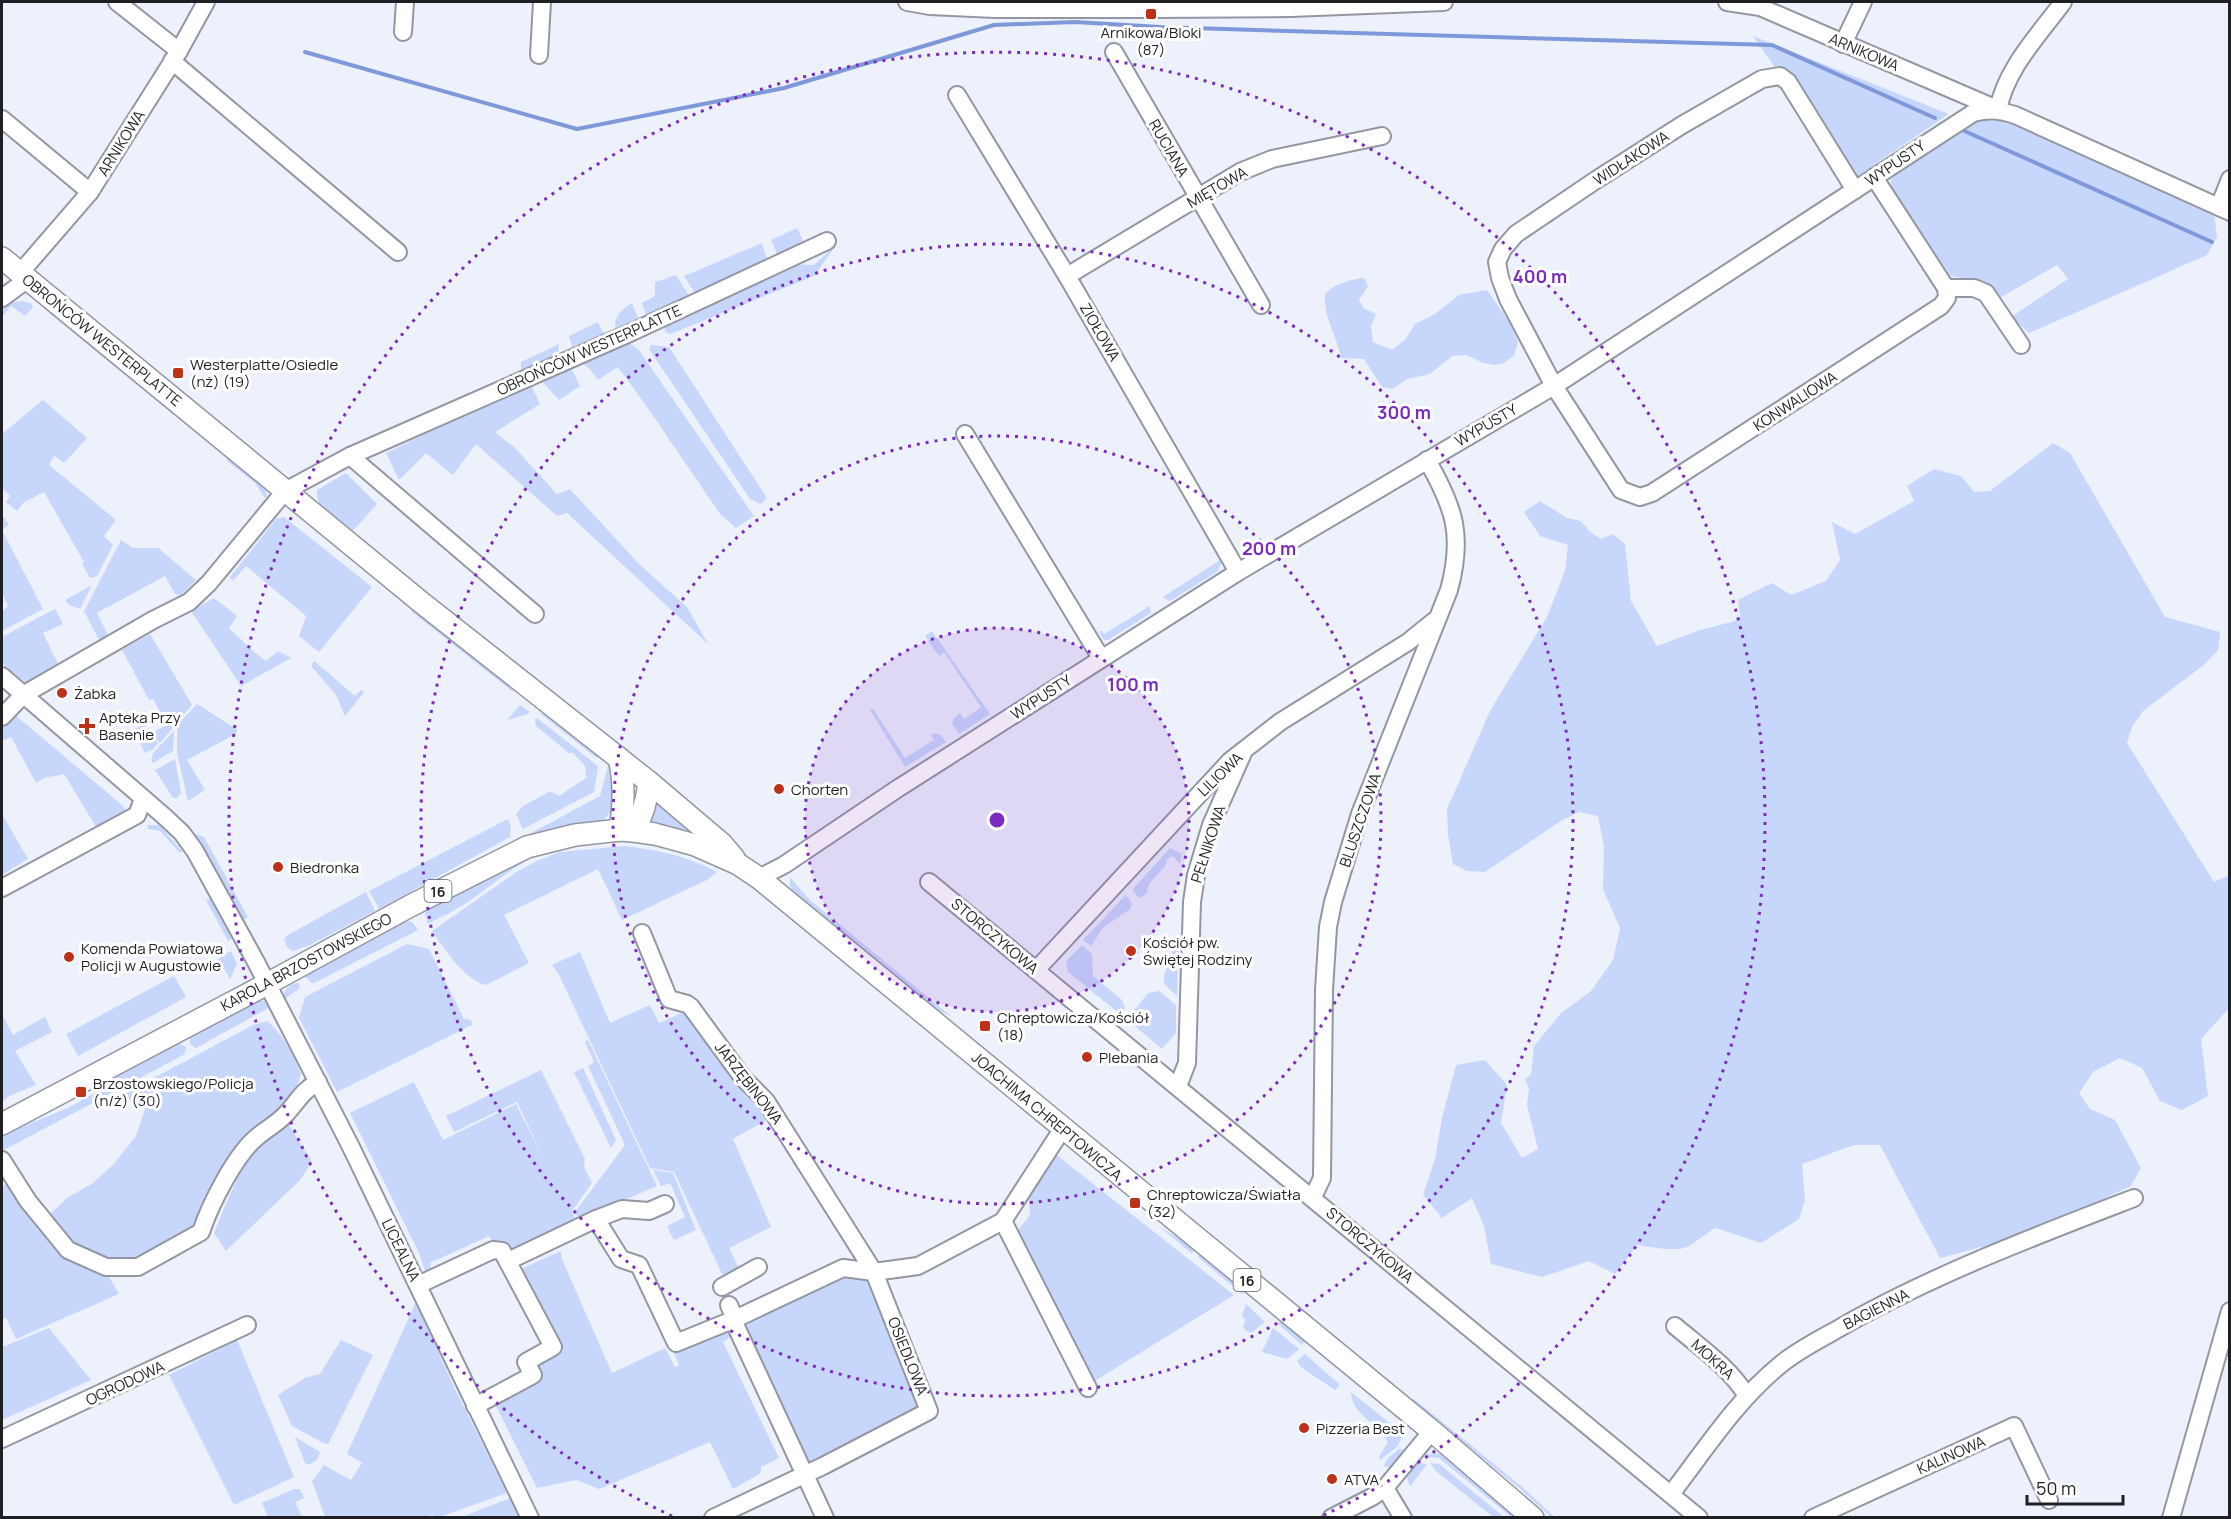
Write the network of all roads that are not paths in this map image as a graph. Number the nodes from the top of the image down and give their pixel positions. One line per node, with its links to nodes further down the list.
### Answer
1 (117, 2): 14 (street)
2 (206, 2): 14 (street, ARNIKOWA)
3 (405, 2): 10 (street)
4 (542, 2): 13 (street)
5 (907, 2): 6 (street)
6 (1444, 2)
7 (1727, 2): 11 (street, ARNIKOWA)
8 (1863, 2): 11 (street)
9 (2063, 2): 16 (street)
10 (403, 32)
11 (1843, 44): 16 (street, ARNIKOWA)
12 (1114, 52): 23 (street, RUCIANA)
13 (539, 55)
14 (176, 56): 22 (street, ARNIKOWA); 26 (street)
15 (957, 95): 29 (street, ZIOŁOWA)
16 (1998, 110): 19 (street, WYPUSTY); 24 (street)
17 (2, 119): 22 (street)
18 (1382, 136): 23 (street, MIĘTOWA)
19 (1874, 177): 21 (street, WYPUSTY); 30 (street)
20 (2229, 179): 24 (street)
21 (1855, 190): 34 (street, WYPUSTY); 34 (street, WIDŁAKOWA)
22 (90, 192): 28 (street, ARNIKOWA)
23 (1199, 198): 29 (street, MIĘTOWA); 32 (street, RUCIANA)
24 (2224, 210)
25 (827, 241): 36 (street, OBROŃCÓW WESTERPLATTE)
26 (398, 252)
27 (2, 258): 28 (main road, OBROŃCÓW WESTERPLATTE)
28 (24, 276): 31 (street, ARNIKOWA); 38 (main road, OBROŃCÓW WESTERPLATTE)
29 (1067, 276): 39 (street, ZIOŁOWA)
30 (1946, 288): 33 (street); 34 (street, KONWALIOWA)
31 (2, 298)
32 (1261, 305)
33 (2021, 345)
34 (1554, 386): 37 (street, WYPUSTY)
35 (965, 434): 42 (street)
36 (350, 456): 38 (street, OBROŃCÓW WESTERPLATTE); 40 (street)
37 (1427, 460): 39 (street, WYPUSTY); 41 (street, BLUSZCZOWA)
38 (285, 491): 44 (street, OBROŃCÓW WESTERPLATTE); 47 (main road, OBROŃCÓW WESTERPLATTE)
39 (1238, 572): 42 (street, WYPUSTY)
40 (535, 614)
41 (1438, 617): 46 (street, LILIOWA); 65 (street, BLUSZCZOWA)
42 (1101, 658): 54 (street, WYPUSTY)
43 (2, 676): 44 (street, LICEALNA)
44 (23, 695): 45 (street, OBROŃCÓW WESTERPLATTE); 49 (street, LICEALNA)
45 (2, 717)
46 (1245, 750): 50 (street, LILIOWA); 51 (street, PEŁNIKOWA)
47 (619, 758): 48 (main road, OBROŃCÓW WESTERPLATTE); 52 (main road)
48 (649, 782): 52 (main road); 53 (main road, OBROŃCÓW WESTERPLATTE)
49 (144, 799): 56 (street); 59 (street, LICEALNA)
50 (1189, 804): 51 (street); 58 (street, LILIOWA)
51 (1213, 820): 61 (street, PEŁNIKOWA)
52 (627, 830): 53 (main road, JOACHIMA CHREPTOWICZA / 16); 59 (main road, KAROLA BRZOSTOWSKIEGO / 16)
53 (738, 864): 54 (main road, JOACHIMA CHREPTOWICZA / 16)
54 (759, 878): 63 (main road, JOACHIMA CHREPTOWICZA / 16)
55 (929, 882): 58 (street, STORCZYKOWA)
56 (2, 888)
57 (642, 933): 72 (street, JARZĘBINOWA)
58 (1036, 970): 61 (street, STORCZYKOWA)
59 (267, 984): 60 (street, LICEALNA); 62 (main road, KAROLA BRZOSTOWSKIEGO / 16)
60 (318, 1082): 64 (street); 73 (street, LICEALNA)
61 (1178, 1086): 65 (street, STORCZYKOWA)
62 (2, 1124)
63 (1063, 1128): 69 (street); 82 (main road, JOACHIMA CHREPTOWICZA / 16)
64 (2, 1160)
65 (1313, 1197): 86 (street, STORCZYKOWA)
66 (2134, 1198): 80 (street, BAGIENNA)
67 (665, 1204): 68 (street)
68 (596, 1219): 70 (street); 76 (street)
69 (1003, 1221): 72 (street); 79 (street)
70 (508, 1262): 73 (street); 81 (street)
71 (758, 1267): 74 (street)
72 (874, 1272): 76 (street); 84 (street, OSIEDLOWA)
73 (418, 1285): 81 (street, LICEALNA)
74 (722, 1287)
75 (2229, 1311): 96 (street)
76 (732, 1315): 84 (street)
77 (248, 1325): 83 (street, OGRODOWA)
78 (1675, 1326): 80 (street, MOKRA)
79 (1088, 1388)
80 (1747, 1396): 86 (street, BAGIENNA)
81 (475, 1406): 88 (street, LICEALNA)
82 (1432, 1431): 85 (street); 93 (main road, JOACHIMA CHREPTOWICZA / 16)
83 (2, 1439)
84 (804, 1474): 89 (street, OSIEDLOWA); 90 (street)
85 (1385, 1488): 91 (street); 92 (street)
86 (1671, 1494): 94 (street, STORCZYKOWA)
87 (2049, 1500): 95 (street, KALINOWA)
88 (530, 1518)
89 (712, 1518)
90 (825, 1518)
91 (1331, 1518)
92 (1403, 1518)
93 (1533, 1518)
94 (1700, 1518)
95 (1813, 1518)
96 (2171, 1518)

